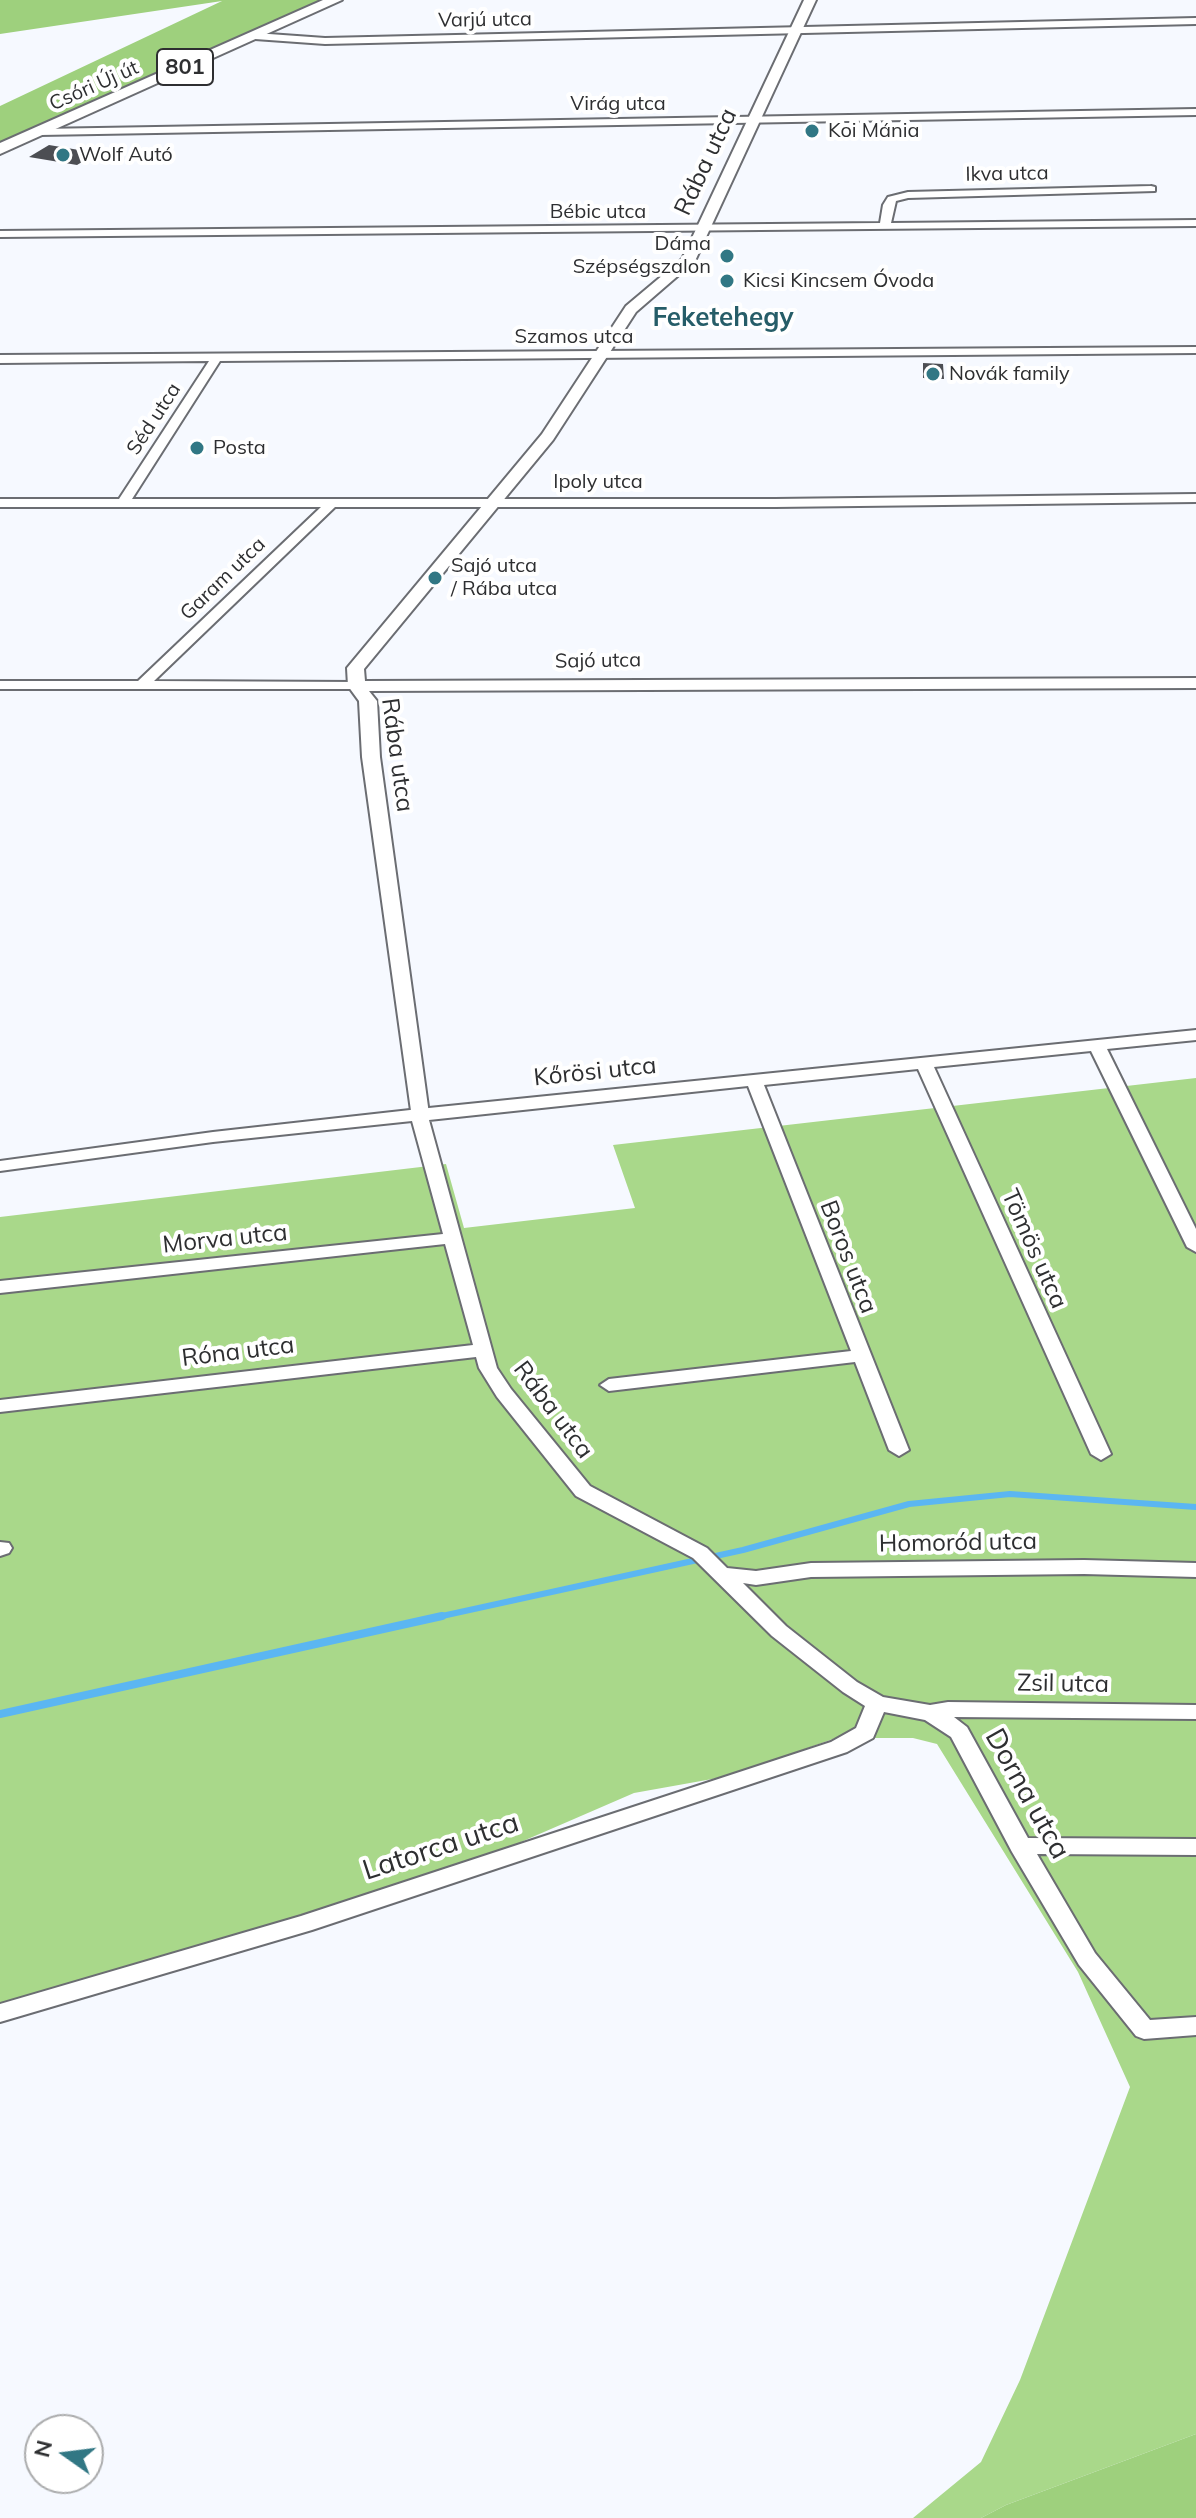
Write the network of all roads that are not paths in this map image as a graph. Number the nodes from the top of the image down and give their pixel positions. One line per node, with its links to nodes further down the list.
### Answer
1 (335, 0): 5 (main road, Csóri Új út / 801)
2 (810, 0): 4 (street, Rába utca)
3 (1196, 21): 4 (street, Varjú utca)
4 (796, 31): 5 (street, Varjú utca); 7 (street, Rába utca)
5 (255, 36): 8 (main road, Csóri Új út / 801)
6 (1196, 112): 7 (street, Virág utca)
7 (753, 122): 8 (street, Virág utca); 13 (street, Rába utca)
8 (40, 132): 9 (main road, Csóri Új út / 801)
9 (4, 145)
10 (1151, 189): 12 (street, Ikva utca)
11 (1196, 223): 12 (street, Bébic utca)
12 (885, 225): 13 (street, Bébic utca)
13 (702, 230): 14 (street, Bébic utca); 16 (street, Rába utca)
14 (0, 234)
15 (1196, 350): 16 (street, Szamos utca)
16 (604, 355): 17 (street, Szamos utca); 22 (street, Rába utca)
17 (217, 357): 18 (street, Szamos utca); 20 (street, Séd utca)
18 (0, 359)
19 (1196, 498): 22 (street, Ipoly utca)
20 (124, 502): 21 (street, Ipoly utca); 23 (street, Ipoly utca)
21 (333, 502): 22 (street, Ipoly utca); 26 (street, Garam utca)
22 (494, 502): 27 (street, Rába utca)
23 (0, 503)
24 (1196, 683): 27 (street, Sajó utca)
25 (0, 685): 26 (street, Sajó utca)
26 (142, 685): 27 (street, Sajó utca)
27 (357, 686): 32 (street, Rába utca)
28 (1196, 1035): 29 (street, Kőrösi utca)
29 (1097, 1046): 30 (street, Kőrösi utca); 35 (street)
30 (924, 1063): 31 (street, Kőrösi utca); 42 (street, Tömös utca)
31 (754, 1080): 32 (street, Kőrösi utca); 38 (street, Boros utca)
32 (419, 1114): 33 (street, Kőrösi utca); 34 (street, Rába utca)
33 (0, 1166)
34 (454, 1238): 36 (street, Morva utca); 37 (street, Rába utca)
35 (1196, 1247)
36 (0, 1287)
37 (482, 1350): 40 (street, Róna utca); 43 (street, Rába utca)
38 (861, 1356): 39 (street); 41 (street, Boros utca)
39 (609, 1385)
40 (0, 1406)
41 (899, 1450)
42 (1101, 1454)
43 (711, 1563): 44 (street, Homoród utca); 45 (street, Dorna utca)
44 (1196, 1570)
45 (877, 1703): 47 (street, Dorna utca); 50 (street, Latorca utca)
46 (1196, 1712): 47 (street, Zsil utca)
47 (930, 1713): 48 (street, Dorna utca)
48 (1020, 1846): 49 (street); 51 (street, Dorna utca)
49 (1196, 1847)
50 (0, 2013)
51 (1196, 2026)

